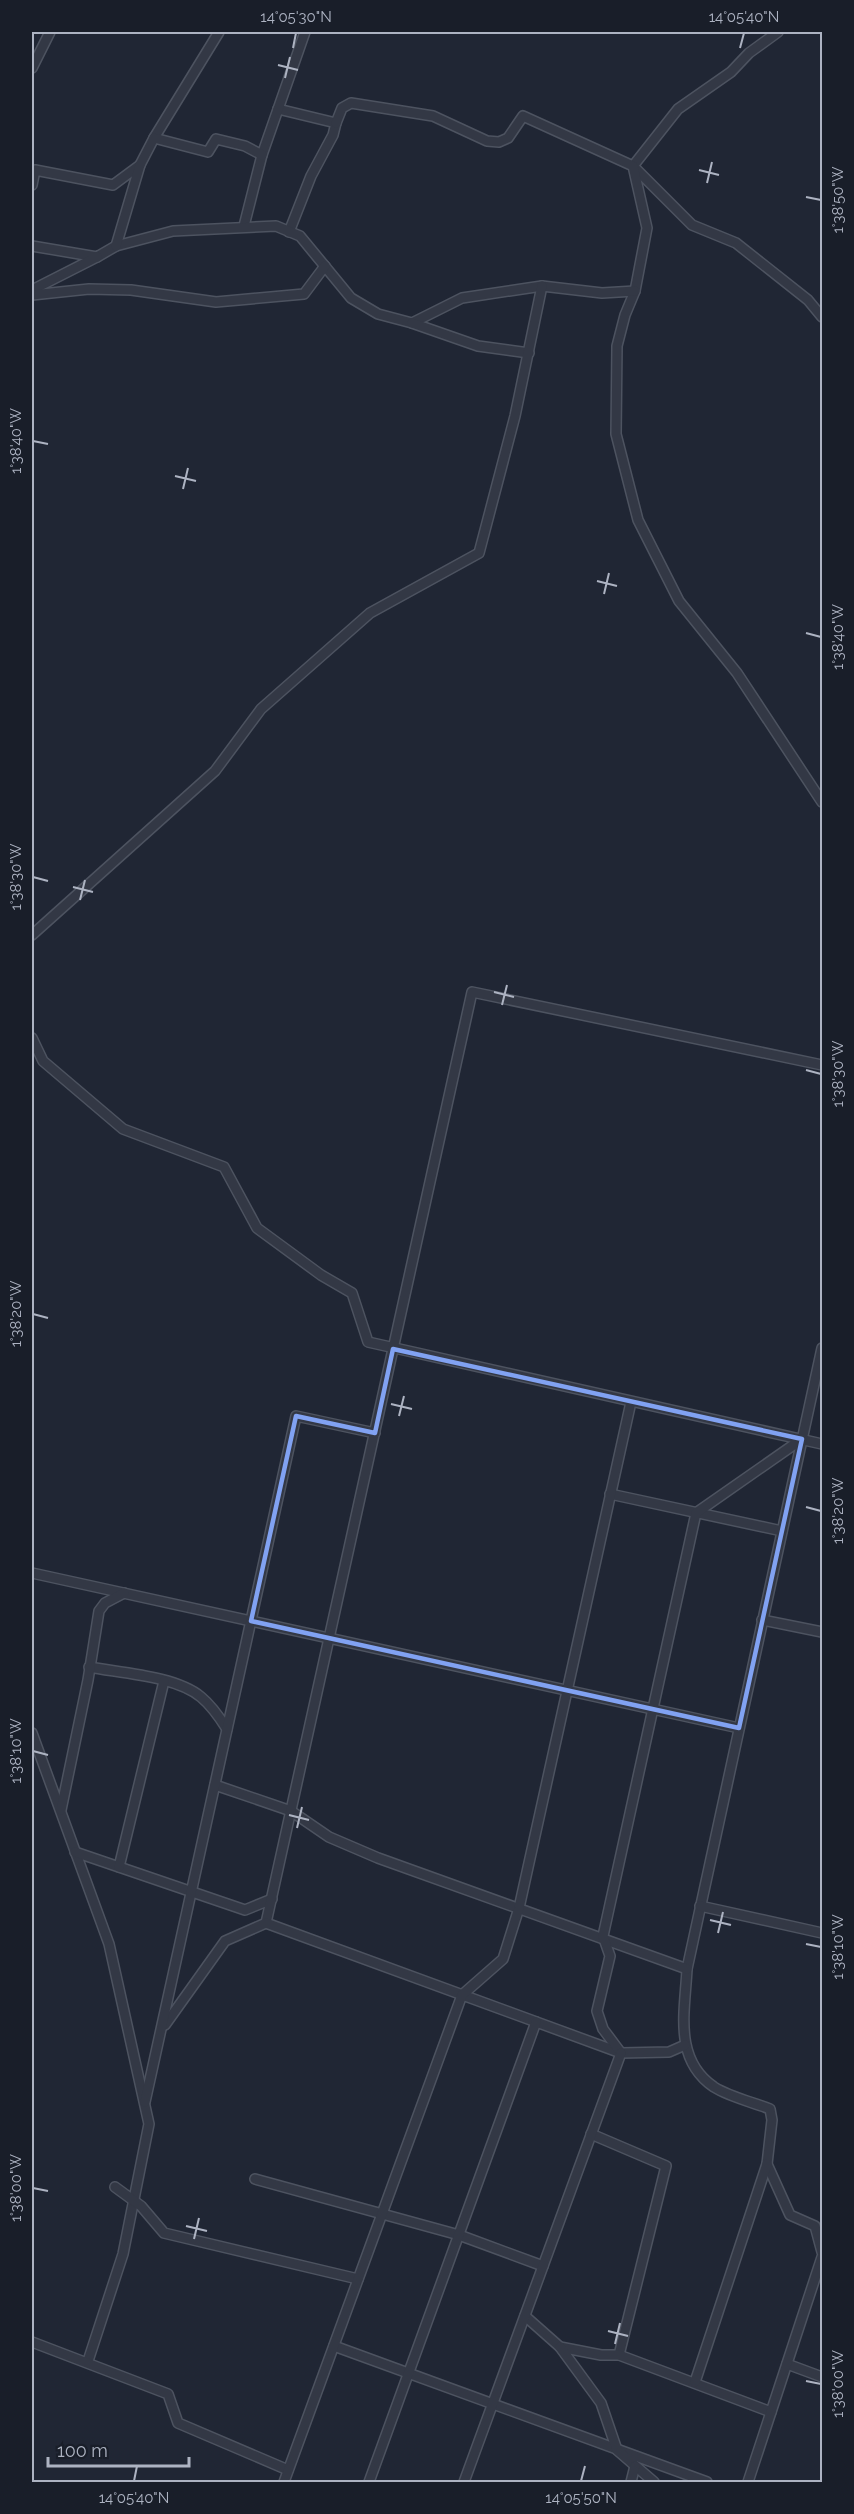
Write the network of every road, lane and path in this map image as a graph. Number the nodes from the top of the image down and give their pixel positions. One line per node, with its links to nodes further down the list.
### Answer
1 (50, 32): 5 (street)
2 (219, 32): 8 (street)
3 (305, 32): 6 (street)
4 (778, 32): 11 (street)
5 (32, 68)
6 (278, 109): 7 (street); 9 (street)
7 (336, 123): 11 (street); 14 (street)
8 (154, 138): 9 (street); 10 (street)
9 (262, 155): 13 (street)
10 (140, 165): 12 (street); 16 (street)
11 (633, 166): 21 (street); 23 (street)
12 (32, 185)
13 (244, 226): 14 (street); 16 (street)
14 (289, 232): 18 (street)
15 (32, 246): 17 (street)
16 (116, 246): 17 (street)
17 (98, 257): 20 (street)
18 (325, 266): 22 (street); 24 (street)
19 (543, 286): 21 (street); 24 (street); 25 (street)
20 (32, 290)
21 (635, 291): 26 (street)
22 (32, 295)
23 (822, 317)
24 (412, 323): 25 (street)
25 (529, 353): 27 (street)
26 (822, 802)
27 (32, 935)
28 (32, 1038): 31 (street)
29 (822, 1065): 31 (street)
30 (822, 1348): 34 (street)
31 (393, 1349): 32 (street); 33 (street)
32 (631, 1402): 34 (street); 36 (street)
33 (375, 1433): 42 (street); 44 (street)
34 (802, 1439): 35 (street); 37 (street); 38 (street)
35 (822, 1444)
36 (610, 1494): 37 (street); 47 (street)
37 (696, 1513): 38 (street); 48 (street)
38 (782, 1532): 41 (street)
39 (32, 1573): 40 (street)
40 (124, 1593): 42 (street); 45 (street)
41 (762, 1620): 43 (street); 49 (street)
42 (251, 1621): 44 (street); 50 (street)
43 (822, 1632)
44 (330, 1638): 47 (street); 53 (street)
45 (89, 1667): 46 (street); 54 (street)
46 (164, 1681): 50 (street); 56 (street)
47 (567, 1690): 48 (street); 60 (street)
48 (653, 1709): 49 (street); 63 (street)
49 (739, 1728): 59 (street)
50 (227, 1730): 52 (street)
51 (32, 1733): 54 (street)
52 (215, 1785): 53 (street); 57 (street)
53 (291, 1811): 58 (street); 60 (street)
54 (60, 1812): 55 (street)
55 (75, 1852): 56 (street); 70 (street)
56 (119, 1867): 57 (street)
57 (192, 1892): 58 (street); 67 (street)
58 (272, 1899): 61 (street)
59 (700, 1906): 62 (street); 64 (street)
60 (519, 1908): 63 (street); 65 (street)
61 (266, 1923): 65 (street); 67 (street)
62 (822, 1933)
63 (603, 1936): 64 (street); 69 (street)
64 (687, 1969): 68 (street)
65 (462, 1995): 66 (street); 76 (street)
66 (536, 2022): 69 (street); 77 (street)
67 (161, 2030): 70 (street)
68 (685, 2045): 69 (street); 72 (street)
69 (621, 2053): 71 (street)
70 (145, 2102): 75 (street)
71 (591, 2134): 79 (street); 85 (street)
72 (767, 2164): 78 (street); 90 (street)
73 (255, 2179): 76 (street)
74 (115, 2187): 75 (street)
75 (135, 2201): 80 (street); 86 (street)
76 (382, 2213): 77 (street); 80 (street)
77 (459, 2235): 79 (street); 88 (street)
78 (822, 2254): 87 (street)
79 (543, 2265): 81 (street)
80 (358, 2279): 83 (street)
81 (525, 2316): 84 (street); 91 (street)
82 (32, 2342): 86 (street)
83 (334, 2346): 88 (street); 95 (street)
84 (561, 2347): 85 (street); 93 (street)
85 (619, 2355): 90 (street)
86 (88, 2361): 95 (street)
87 (787, 2364): 89 (street); 92 (street)
88 (408, 2373): 91 (street); 97 (street)
89 (822, 2377)
90 (695, 2382): 92 (street)
91 (493, 2404): 93 (street); 98 (street)
92 (771, 2412): 102 (street)
93 (617, 2450): 94 (street); 101 (street)
94 (635, 2466): 99 (street); 100 (street)
95 (288, 2470): 96 (street)
96 (284, 2482)
97 (369, 2482)
98 (464, 2482)
99 (631, 2482)
100 (654, 2482)
101 (707, 2482)
102 (748, 2482)

